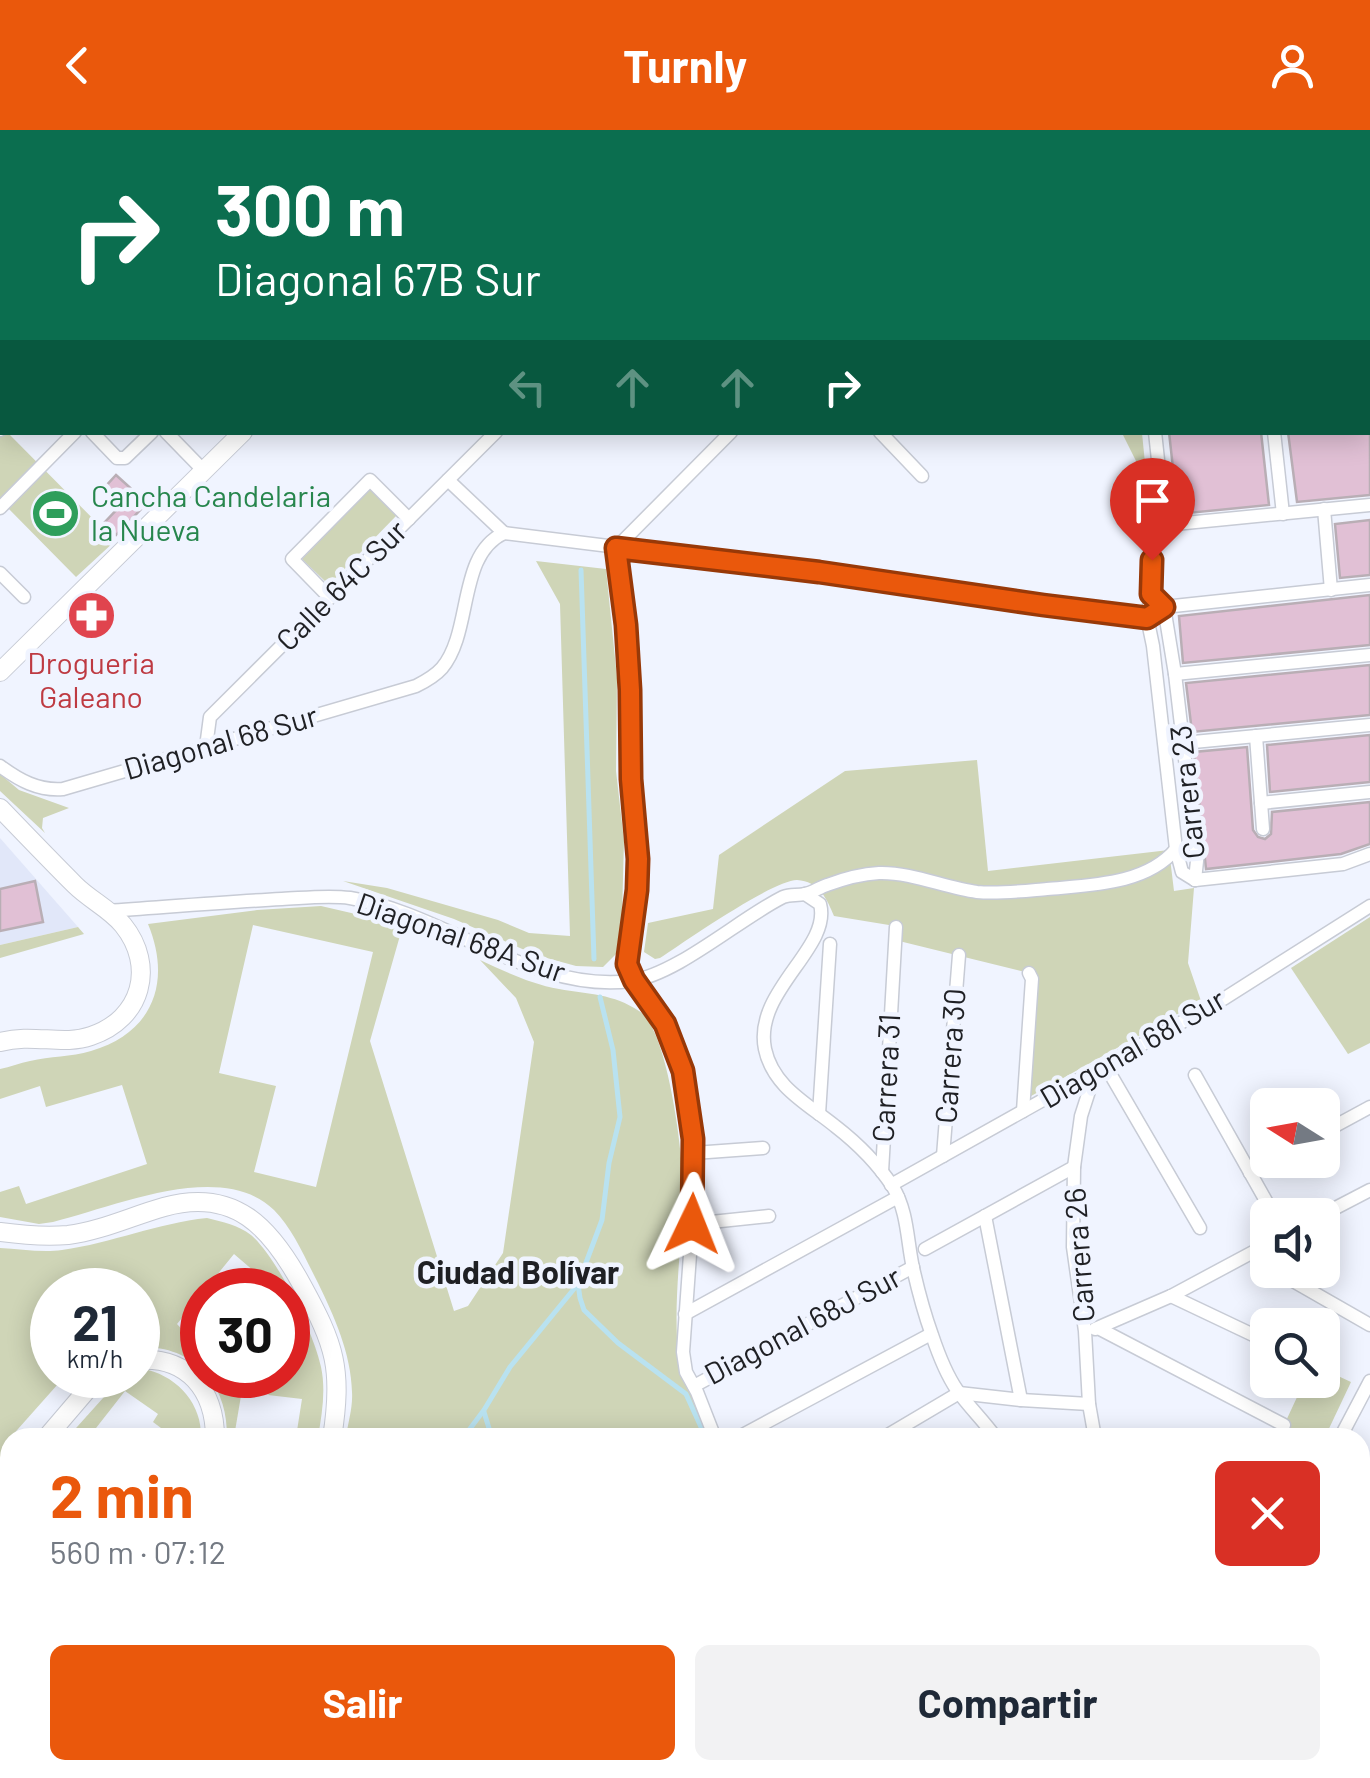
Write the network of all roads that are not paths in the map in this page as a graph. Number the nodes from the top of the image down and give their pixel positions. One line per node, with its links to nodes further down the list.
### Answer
1 (72, 435): 15 (street)
2 (95, 435): 3 (street)
3 (149, 435)
4 (169, 435): 11 (street)
5 (239, 435): 11 (street)
6 (493, 435): 13 (street, Calle 64C Sur)
7 (728, 435): 20 (street)
8 (883, 435): 12 (street)
9 (1156, 435): 17 (street)
10 (1274, 435): 17 (street)
11 (204, 471): 31 (street)
12 (922, 476)
13 (448, 480): 18 (street, Calle 64C Sur); 19 (street)
14 (1370, 505): 16 (street)
15 (0, 508)
16 (1324, 510): 17 (street); 24 (street)
17 (1283, 514)
18 (409, 519): 27 (street, Calle 64C Sur); 27 (street)
19 (504, 533): 20 (street); 36 (street, Diagonal 68 Sur)
20 (616, 548): 29 (street); 52 (street)
21 (1152, 560): 25 (street, Carrera 23)
22 (1, 576): 26 (street)
23 (1370, 585): 24 (street)
24 (1331, 590): 28 (street)
25 (1151, 594): 28 (street); 29 (street, Carrera 23)
26 (24, 597)
27 (330, 598): 36 (street, Calle 64C Sur)
28 (1164, 607): 29 (street); 32 (street, Carrera 23)
29 (1147, 618): 42 (street, Carrera 23)
30 (1370, 655): 32 (street)
31 (0, 672)
32 (1175, 674): 35 (street, Carrera 23)
33 (1370, 725): 34 (street)
34 (1256, 736): 35 (street); 39 (street)
35 (1183, 742): 44 (street, Carrera 23)
36 (206, 748): 37 (street, Diagonal 68 Sur)
37 (0, 766)
38 (1370, 792): 39 (street)
39 (1261, 803): 41 (street)
40 (0, 808): 47 (street)
41 (1263, 829)
42 (1176, 850): 44 (street, Carrera 23); 45 (street)
43 (1370, 854): 44 (street)
44 (1195, 880)
45 (805, 894): 52 (street); 59 (street)
46 (1370, 906): 54 (street, Diagonal 68I Sur)
47 (108, 912): 52 (street, Diagonal 68A Sur); 53 (street)
48 (896, 927): 65 (street, Carrera 31)
49 (830, 944): 59 (street)
50 (959, 955): 63 (street, Carrera 30)
51 (1029, 972): 58 (street)
52 (634, 980): 62 (street)
53 (0, 1042)
54 (1105, 1065): 55 (street, Diagonal 68I Sur); 73 (street)
55 (1090, 1074): 58 (street, Diagonal 68I Sur); 64 (street, Carrera 26)
56 (1195, 1074): 66 (street)
57 (1370, 1106): 60 (street)
58 (1023, 1111): 63 (street, Diagonal 68I Sur)
59 (818, 1114): 65 (street)
60 (1340, 1123)
61 (763, 1148): 62 (street)
62 (694, 1153): 72 (street)
63 (943, 1156): 68 (street, Diagonal 68I Sur)
64 (1074, 1167): 71 (street, Diagonal 68J Sur); 82 (street, Carrera 26)
65 (882, 1172): 68 (street, Carrera 31)
66 (1250, 1173)
67 (1370, 1190): 69 (street)
68 (895, 1191): 77 (street, Carrera 31); 80 (street, Diagonal 68I Sur)
69 (1340, 1206)
70 (769, 1216): 72 (street)
71 (985, 1216): 75 (street, Diagonal 68J Sur); 90 (street)
72 (692, 1224): 80 (street)
73 (1200, 1228)
74 (0, 1232): 95 (street)
75 (925, 1249)
76 (1248, 1255): 79 (street)
77 (913, 1267): 84 (street, Carrera 31); 87 (street, Diagonal 68J Sur)
78 (1305, 1288): 81 (street)
79 (1171, 1296): 82 (street); 83 (street)
80 (685, 1314): 87 (street)
81 (1370, 1325)
82 (1092, 1330): 91 (street, Carrera 26); 92 (street)
83 (1250, 1333)
84 (931, 1334): 88 (street, Carrera 31); 97 (street)
85 (160, 1362): 94 (street)
86 (1370, 1381): 101 (street)
87 (694, 1386): 96 (street)
88 (959, 1392): 90 (street); 98 (street); 99 (street, Carrera 31)
89 (80, 1398): 93 (street)
90 (1021, 1400): 91 (street)
91 (1088, 1404): 100 (street, Carrera 26)
92 (1284, 1426)
93 (54, 1428)
94 (214, 1428)
95 (334, 1428)
96 (711, 1428)
97 (756, 1428)
98 (900, 1428)
99 (988, 1428)
100 (1094, 1428)
101 (1345, 1428)

